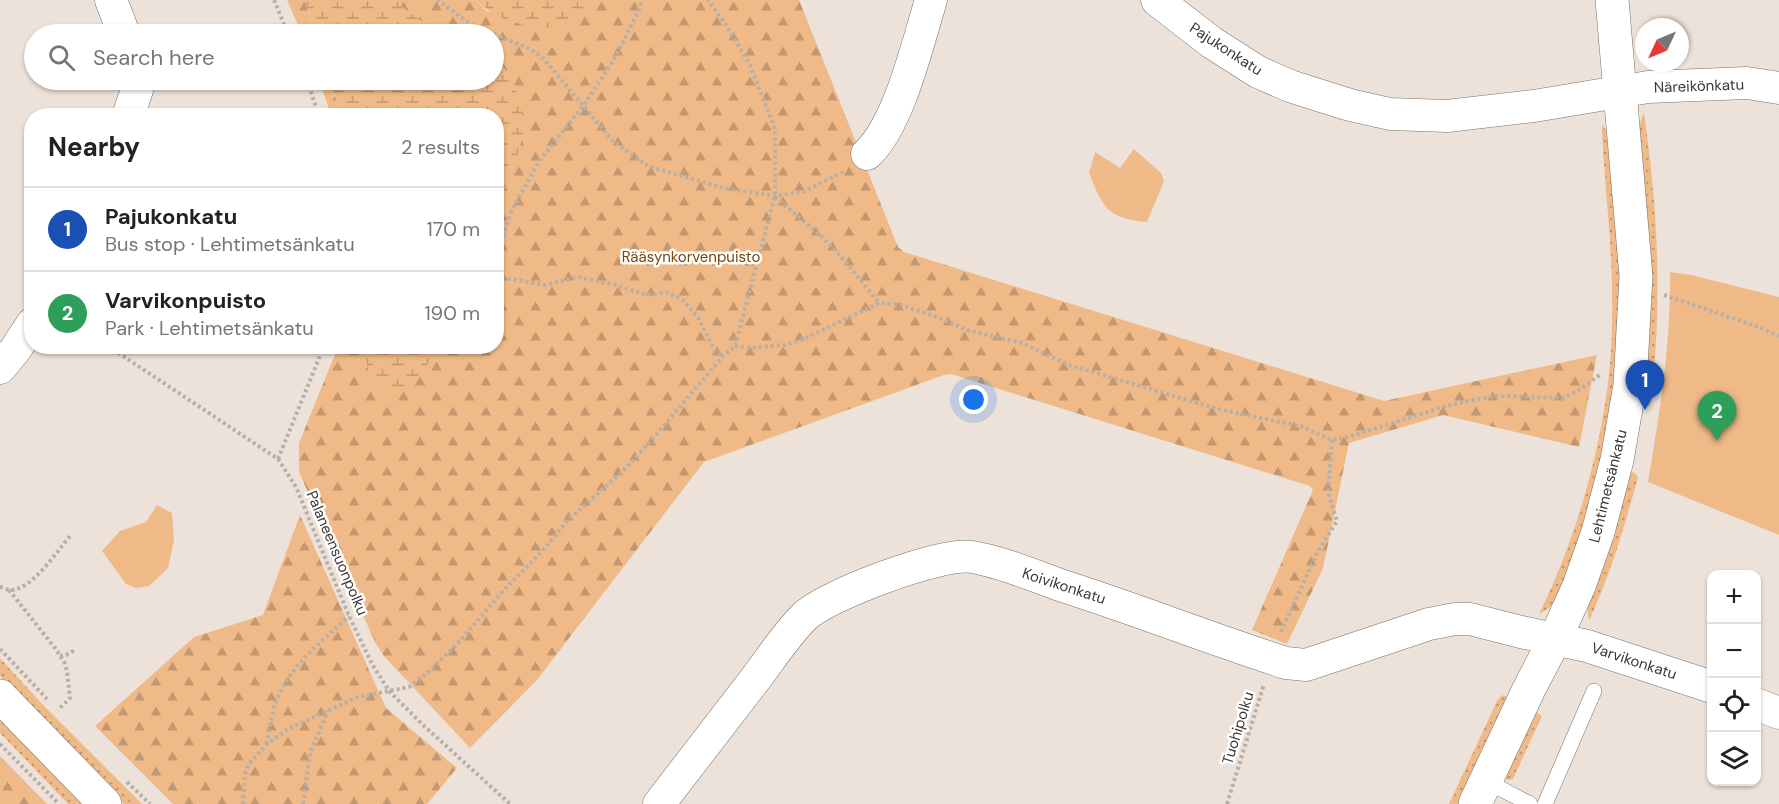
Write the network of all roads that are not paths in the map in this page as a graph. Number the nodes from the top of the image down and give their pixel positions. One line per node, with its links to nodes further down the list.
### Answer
1 (111, 0): 5 (street)
2 (932, 0): 10 (street)
3 (1157, 0): 8 (street, Pajukonkatu)
4 (1612, 0): 8 (street, Lehtimetsänkatu)
5 (120, 24)
6 (1779, 88): 8 (street, Näreikönkatu)
7 (137, 90): 9 (street)
8 (1620, 93): 13 (street, Lehtimetsänkatu)
9 (131, 108)
10 (867, 154)
11 (24, 336): 12 (street)
12 (0, 368)
13 (1555, 639): 14 (street, Varvikonkatu); 19 (street, Lehtimetsänkatu); 21 (street, Koivikonkatu)
14 (1707, 685)
15 (1594, 691): 23 (lane)
16 (0, 696): 20 (street)
17 (1761, 706): 18 (street)
18 (1779, 713)
19 (1481, 793): 22 (lane)
20 (105, 804)
21 (659, 804)
22 (1530, 804)
23 (1545, 804)

